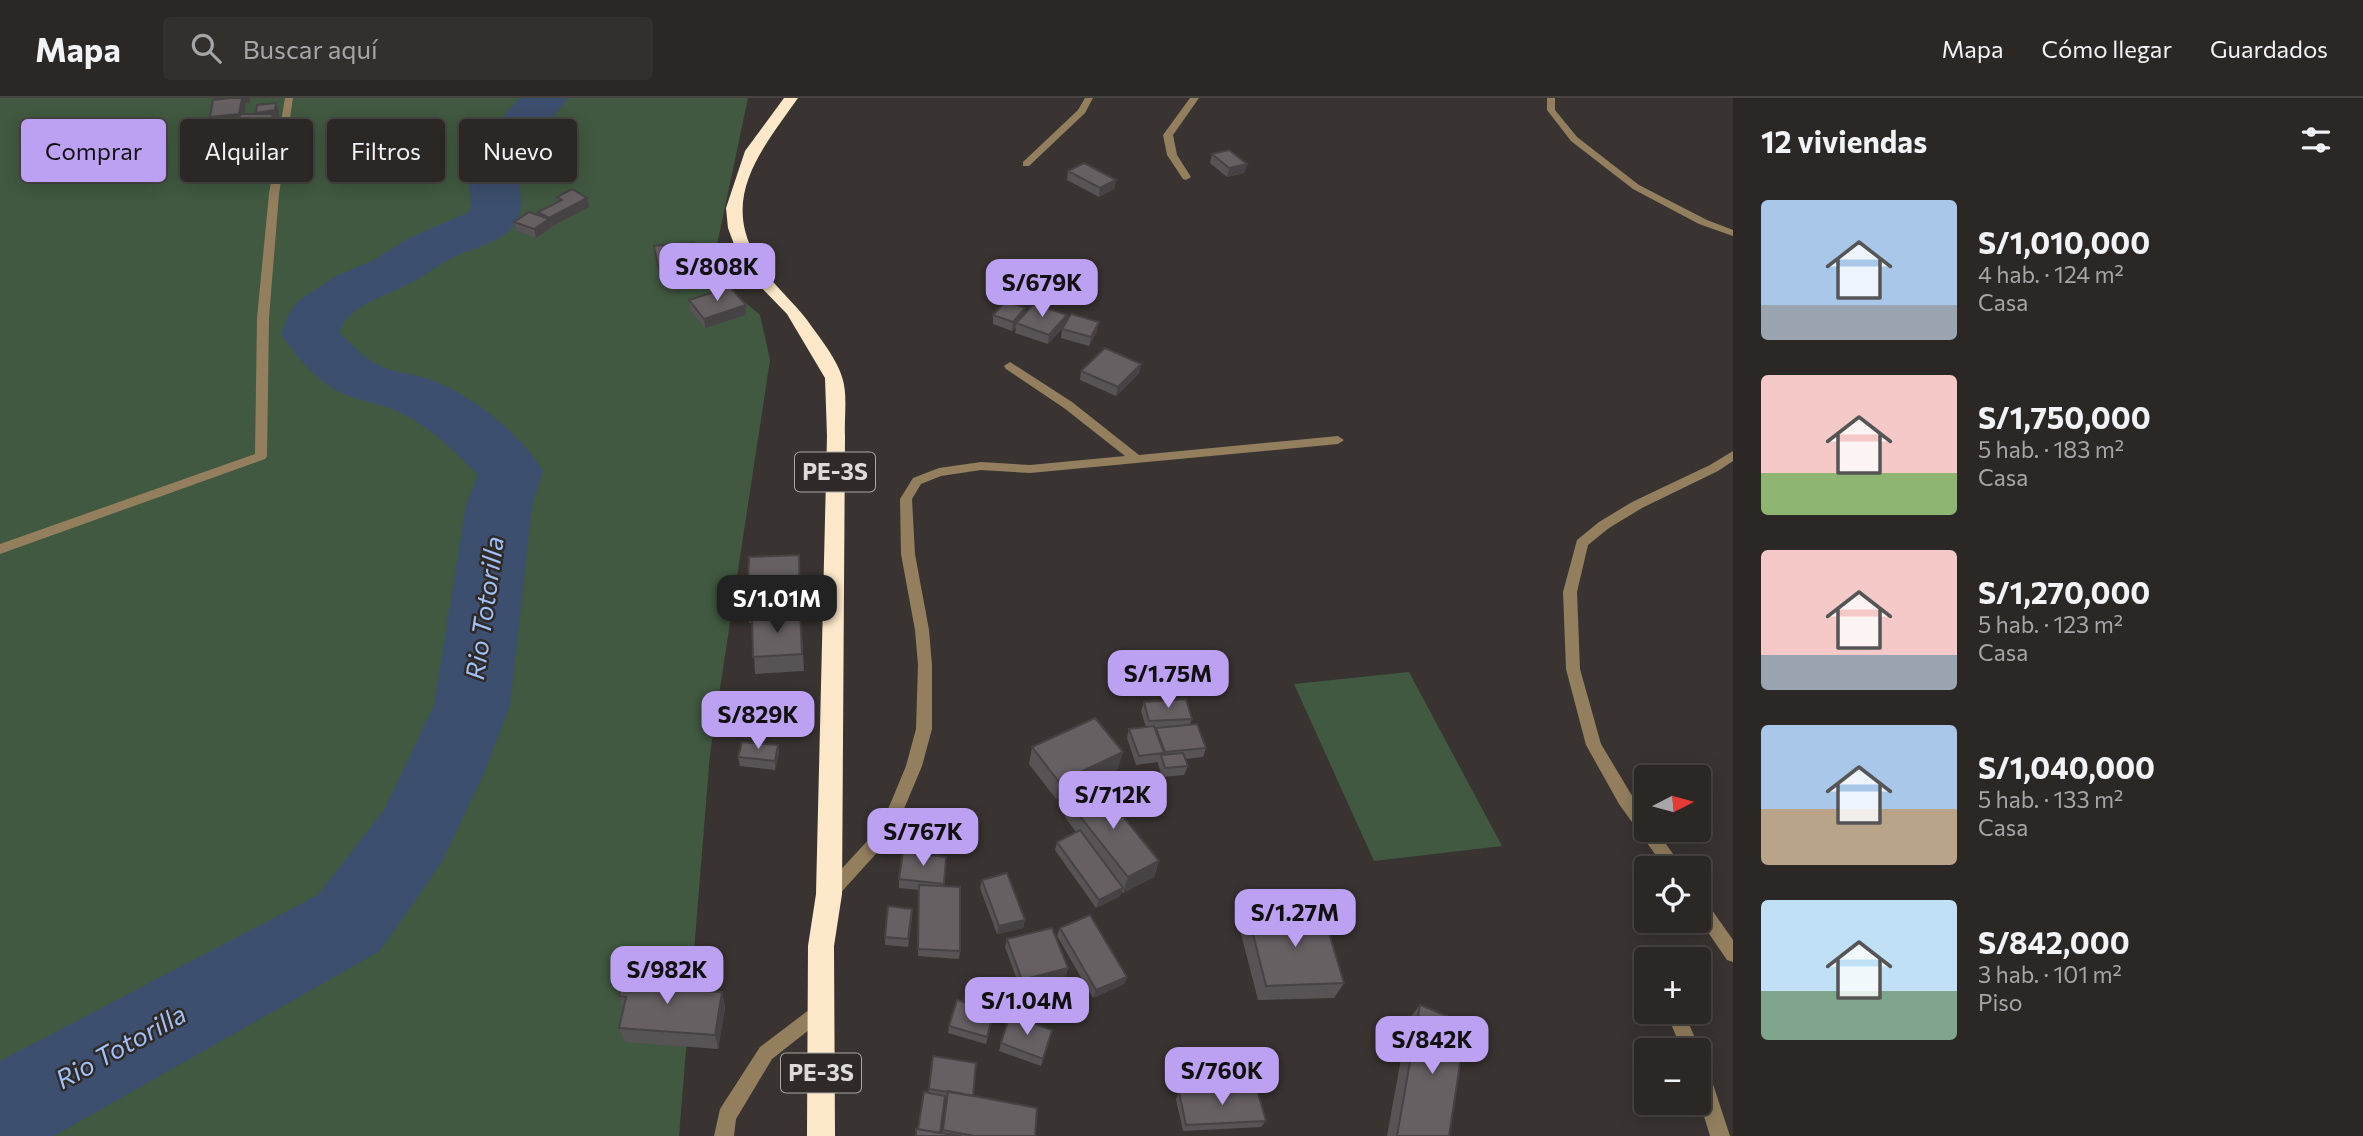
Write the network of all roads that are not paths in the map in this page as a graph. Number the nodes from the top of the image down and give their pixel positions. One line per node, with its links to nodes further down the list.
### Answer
1 (289, 98): 13 (street)
2 (791, 98): 15 (highway, PE-3S)
3 (1089, 98): 6 (street)
4 (1195, 98): 7 (street)
5 (1551, 98): 8 (street)
6 (1026, 164)
7 (1186, 177)
8 (1733, 233)
9 (1010, 366): 12 (street)
10 (1338, 439): 12 (street)
11 (1733, 455): 14 (street)
12 (1137, 459): 15 (street)
13 (0, 549)
14 (1634, 811)
15 (830, 894): 18 (highway, PE-3S)
16 (1711, 922): 17 (street)
17 (1733, 954)
18 (821, 1009): 20 (street); 21 (highway, PE-3S)
19 (1711, 1107): 22 (street)
20 (724, 1136)
21 (821, 1136)
22 (1720, 1136)

